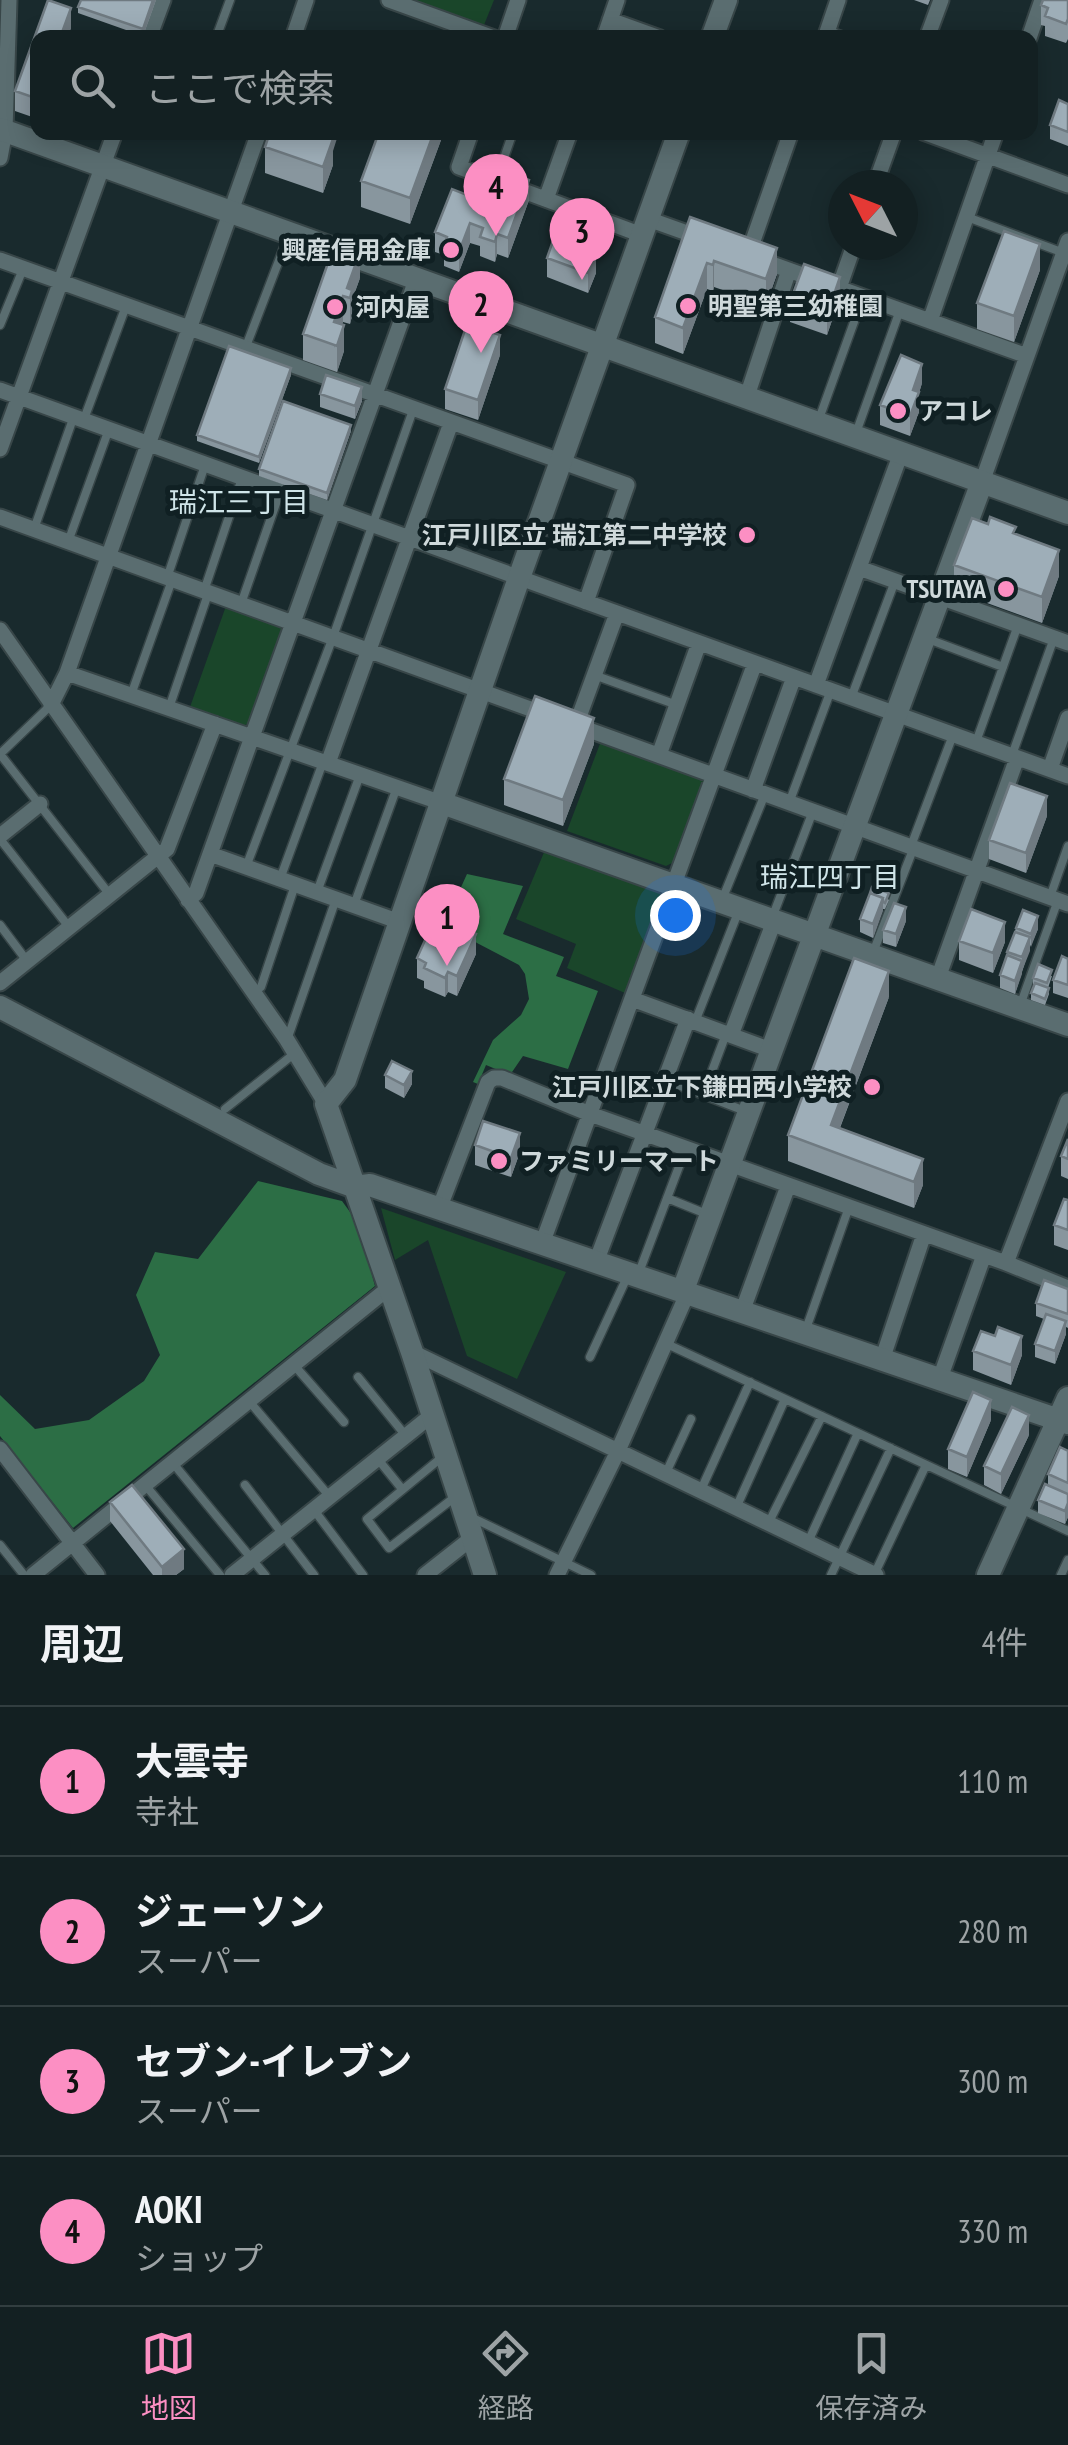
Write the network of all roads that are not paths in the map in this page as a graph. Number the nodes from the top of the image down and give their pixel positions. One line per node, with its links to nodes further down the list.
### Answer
1 (8, 0): 24 (street)
2 (163, 0): 13 (street)
3 (230, 0): 14 (lane)
4 (306, 0): 15 (street)
5 (389, 0): 16 (street)
6 (518, 0): 17 (street)
7 (617, 0): 12 (street)
8 (726, 0): 20 (street)
9 (838, 0): 21 (street)
10 (941, 0): 22 (street)
11 (1042, 0): 23 (street)
12 (610, 20): 18 (street); 19 (street)
13 (152, 30)
14 (219, 30)
15 (296, 30)
16 (472, 30)
17 (508, 30)
18 (607, 30)
19 (638, 30)
20 (715, 30)
21 (827, 30)
22 (931, 30)
23 (1032, 30)
24 (2, 130): 36 (street); 37 (street)
25 (112, 140): 37 (street)
26 (256, 140): 42 (street)
27 (468, 140): 39 (street)
28 (510, 140): 39 (lane)
29 (567, 140): 41 (street)
30 (676, 140): 44 (street)
31 (788, 140): 49 (street)
32 (891, 140): 38 (street)
33 (945, 140): 35 (street)
34 (993, 140): 35 (street)
35 (988, 156): 40 (street); 43 (street)
36 (0, 158)
37 (102, 166): 42 (street); 56 (street)
38 (881, 170)
39 (496, 181): 41 (street)
40 (1068, 185)
41 (546, 199): 44 (street)
42 (231, 212): 45 (street); 63 (street)
43 (967, 216): 47 (lane); 61 (street)
44 (645, 227): 46 (street); 64 (street)
45 (290, 234): 55 (street); 65 (lane)
46 (712, 242)
47 (1066, 247): 54 (street)
48 (730, 249): 49 (street)
49 (748, 255): 53 (street)
50 (0, 260): 52 (street)
51 (849, 260): 57 (street)
52 (23, 269): 56 (street); 62 (lane)
53 (789, 270): 57 (street); 70 (street)
54 (1063, 275): 66 (street)
55 (416, 280): 64 (street); 68 (street)
56 (60, 283): 59 (street); 69 (street)
57 (839, 288): 58 (street)
58 (864, 297): 60 (street); 74 (lane)
59 (126, 306): 63 (street); 72 (lane)
60 (900, 310): 61 (street); 76 (lane)
61 (930, 321): 66 (street)
62 (0, 325)
63 (190, 330): 65 (street); 77 (street)
64 (603, 346): 70 (street); 80 (street)
65 (245, 350): 68 (street)
66 (1027, 356): 83 (street)
67 (0, 390): 69 (street)
68 (375, 395): 71 (street); 85 (street)
69 (19, 396): 72 (street); 78 (street)
70 (746, 399): 74 (street)
71 (413, 410): 73 (street); 88 (lane)
72 (79, 418): 75 (street); 89 (lane)
73 (451, 423): 80 (street); 90 (street)
74 (818, 424): 76 (street)
75 (109, 428): 77 (street); 91 (lane)
76 (854, 437): 79 (street)
77 (150, 443): 81 (street); 92 (street)
78 (0, 450)
79 (901, 454): 83 (street); 93 (street)
80 (560, 462): 94 (street); 99 (street)
81 (205, 465): 82 (street); 95 (lane)
82 (242, 478): 84 (street); 97 (lane)
83 (982, 482): 86 (street); 98 (street)
84 (280, 492): 85 (street); 100 (lane)
85 (332, 510): 88 (street); 102 (street)
86 (1068, 513)
87 (0, 518): 89 (street)
88 (372, 525): 90 (street); 105 (lane)
89 (34, 529): 91 (street)
90 (408, 538): 94 (street); 109 (street)
91 (68, 542): 92 (street)
92 (108, 557): 95 (street); 112 (street)
93 (859, 568): 96 (street); 115 (street)
94 (519, 578): 99 (street); 116 (street)
95 (169, 579): 97 (street); 117 (lane)
96 (895, 581): 98 (street); 118 (lane)
97 (206, 592): 100 (street); 121 (lane)
98 (938, 597): 103 (street); 106 (street)
99 (586, 602): 101 (street)
100 (241, 604): 102 (street)
101 (617, 613): 108 (street); 113 (street)
102 (292, 622): 105 (street); 127 (street)
103 (1018, 625): 107 (street); 111 (lane)
104 (0, 630): 119 (street)
105 (332, 637): 109 (street); 129 (lane)
106 (924, 638): 111 (lane); 122 (street)
107 (1061, 641): 131 (lane)
108 (699, 643): 110 (street); 120 (street)
109 (368, 650): 116 (street); 132 (street)
110 (755, 663): 114 (street); 135 (street)
111 (1003, 667): 128 (lane)
112 (67, 672): 117 (street); 119 (street)
113 (594, 675): 120 (lane); 125 (street)
114 (794, 677): 115 (street); 138 (street)
115 (824, 688): 118 (street); 140 (lane)
116 (480, 691): 125 (street); 139 (street)
117 (130, 695): 121 (street)
118 (851, 698): 122 (street)
119 (52, 705): 141 (lane); 148 (street)
120 (677, 705): 130 (street)
121 (169, 708): 124 (street)
122 (895, 714): 126 (street); 143 (street)
123 (1068, 718): 133 (street)
124 (215, 724): 127 (street); 148 (street)
125 (576, 725): 130 (street)
126 (953, 734): 128 (street); 146 (lane)
127 (252, 737): 129 (street); 147 (street)
128 (976, 742): 131 (street)
129 (289, 750): 132 (street); 149 (lane)
130 (658, 755): 135 (street)
131 (1014, 756): 133 (street); 150 (street)
132 (326, 763): 134 (street); 151 (lane)
133 (1050, 769): 136 (street)
134 (360, 774): 137 (street); 153 (lane)
135 (714, 776): 138 (street); 152 (street)
136 (1068, 776)
137 (397, 787): 139 (street); 159 (lane)
138 (759, 792): 140 (street); 158 (lane)
139 (442, 803): 152 (street); 161 (street)
140 (790, 803): 142 (street)
141 (40, 804): 144 (street); 154 (lane)
142 (813, 811): 143 (street); 160 (lane)
143 (854, 826): 146 (street); 164 (street)
144 (0, 837): 163 (lane)
145 (1068, 846): 157 (lane)
146 (912, 847): 150 (street); 165 (lane)
147 (210, 854): 149 (street); 156 (street)
148 (156, 858): 154 (street); 156 (street)
149 (246, 867): 151 (street)
150 (977, 871): 157 (street); 167 (street)
151 (288, 882): 153 (street); 169 (lane)
152 (675, 883): 158 (street); 170 (street)
153 (316, 892): 155 (street)
154 (110, 894): 163 (street)
155 (336, 899): 159 (street); 176 (lane)
156 (188, 900): 169 (street)
157 (1058, 900): 172 (lane)
158 (731, 904): 160 (street); 173 (lane)
159 (354, 906): 161 (street)
160 (774, 919): 164 (street); 175 (street)
161 (400, 922): 181 (street)
162 (0, 925): 166 (lane)
163 (70, 928): 166 (street)
164 (814, 934): 165 (street); 177 (street)
165 (872, 954): 167 (street)
166 (27, 961): 168 (street)
167 (938, 978): 172 (street)
168 (0, 983)
169 (252, 992): 176 (street)
170 (632, 999): 173 (street); 184 (street)
171 (0, 1007): 189 (street)
172 (1019, 1008): 174 (street)
173 (692, 1021): 175 (street); 178 (street)
174 (1068, 1025)
175 (729, 1034): 177 (street); 179 (lane)
176 (291, 1046): 181 (street); 182 (lane)
177 (771, 1050): 183 (street)
178 (665, 1080): 179 (lane); 185 (street)
179 (703, 1095): 183 (lane)
180 (1068, 1101): 200 (street)
181 (326, 1104): 186 (street)
182 (225, 1109)
183 (749, 1112): 188 (street)
184 (590, 1114): 185 (street); 194 (street); 197 (street)
185 (645, 1133): 187 (street); 199 (street)
186 (339, 1140): 189 (street); 191 (street)
187 (686, 1148): 188 (street); 192 (lane)
188 (730, 1164): 190 (street); 195 (street)
189 (307, 1169): 191 (street)
190 (788, 1186): 193 (street); 205 (street)
191 (355, 1187): 194 (street); 202 (street)
192 (667, 1198): 195 (lane); 201 (lane)
193 (849, 1207): 196 (street); 206 (lane)
194 (440, 1209): 197 (street)
195 (711, 1216): 204 (street)
196 (924, 1234): 198 (street); 210 (street)
197 (542, 1244): 199 (street)
198 (984, 1256): 200 (street); 213 (street)
199 (596, 1262): 201 (street)
200 (1006, 1263): 203 (street)
201 (633, 1275): 204 (street); 209 (lane)
202 (390, 1287): 208 (street); 211 (street)
203 (1068, 1288)
204 (686, 1291): 205 (street); 207 (street)
205 (742, 1312): 206 (street)
206 (805, 1334): 210 (street)
207 (666, 1342): 214 (lane); 226 (street)
208 (412, 1352): 218 (street); 226 (street)
209 (590, 1357)
210 (882, 1360): 213 (street)
211 (294, 1365): 216 (street); 221 (lane)
212 (358, 1377): 223 (lane)
213 (939, 1381): 217 (street)
214 (750, 1382): 215 (lane); 235 (lane)
215 (785, 1399): 219 (lane); 238 (lane)
216 (249, 1401): 229 (street); 236 (lane)
217 (1065, 1414): 239 (street)
218 (432, 1415): 223 (street); 227 (street)
219 (822, 1416): 222 (lane); 241 (lane)
220 (691, 1419): 231 (lane)
221 (344, 1422)
222 (858, 1433): 224 (lane); 245 (lane)
223 (406, 1436): 228 (street)
224 (891, 1448): 230 (lane); 248 (lane)
225 (0, 1450): 246 (street)
226 (617, 1452): 231 (street); 251 (street)
227 (444, 1455): 234 (lane); 237 (street)
228 (378, 1458): 234 (lane); 236 (street)
229 (172, 1462): 232 (street); 249 (lane)
230 (926, 1464): 239 (lane); 264 (lane)
231 (665, 1475): 235 (street)
232 (145, 1484): 246 (street); 255 (lane)
233 (245, 1486): 243 (lane)
234 (402, 1489): 237 (lane)
235 (700, 1492): 238 (street)
236 (330, 1497): 240 (street)
237 (461, 1504): 244 (street); 251 (lane)
238 (736, 1508): 241 (street)
239 (1020, 1508): 242 (lane); 265 (street)
240 (314, 1510): 243 (street); 259 (lane)
241 (768, 1524): 245 (street)
242 (1068, 1531)
243 (282, 1535): 249 (street); 258 (lane)
244 (472, 1538): 260 (street); 261 (street)
245 (808, 1542): 248 (street)
246 (72, 1543): 253 (street); 254 (street)
247 (0, 1545): 252 (lane)
248 (839, 1557): 263 (lane); 264 (street)
249 (252, 1559): 256 (street); 257 (lane)
250 (1068, 1560): 266 (lane)
251 (560, 1568): 262 (lane)
252 (24, 1575)
253 (33, 1575)
254 (97, 1575)
255 (220, 1575)
256 (232, 1575)
257 (265, 1575)
258 (314, 1575)
259 (363, 1575)
260 (424, 1575)
261 (484, 1575)
262 (592, 1575)
263 (830, 1575)
264 (875, 1575)
265 (988, 1575)
266 (1061, 1575)

